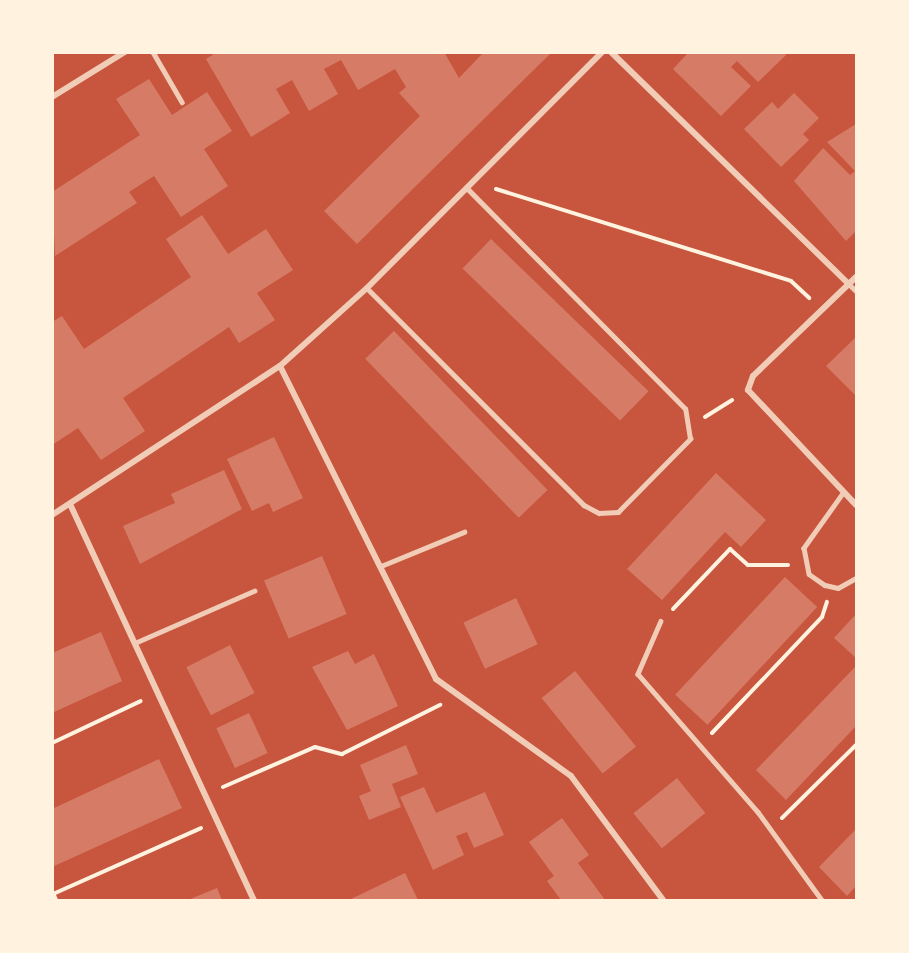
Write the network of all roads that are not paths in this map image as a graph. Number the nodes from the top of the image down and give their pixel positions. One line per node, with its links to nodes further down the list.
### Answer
1 (125, 52): 5 (street)
2 (153, 52): 6 (lane)
3 (602, 52): 7 (street)
4 (611, 52): 9 (street)
5 (52, 98)
6 (182, 102)
7 (467, 189): 10 (street); 10 (lane)
8 (856, 277): 9 (street)
9 (849, 284): 11 (lane); 13 (street)
10 (366, 288): 12 (street)
11 (856, 291)
12 (280, 366): 14 (street); 18 (street)
13 (844, 492): 15 (street); 19 (lane)
14 (70, 504): 16 (street); 22 (street)
15 (856, 505)
16 (52, 515)
17 (464, 532): 18 (lane)
18 (381, 567): 24 (street)
19 (856, 578)
20 (254, 591): 22 (lane)
21 (661, 621): 25 (lane)
22 (137, 642): 23 (street)
23 (254, 900)
24 (663, 900)
25 (822, 900)

